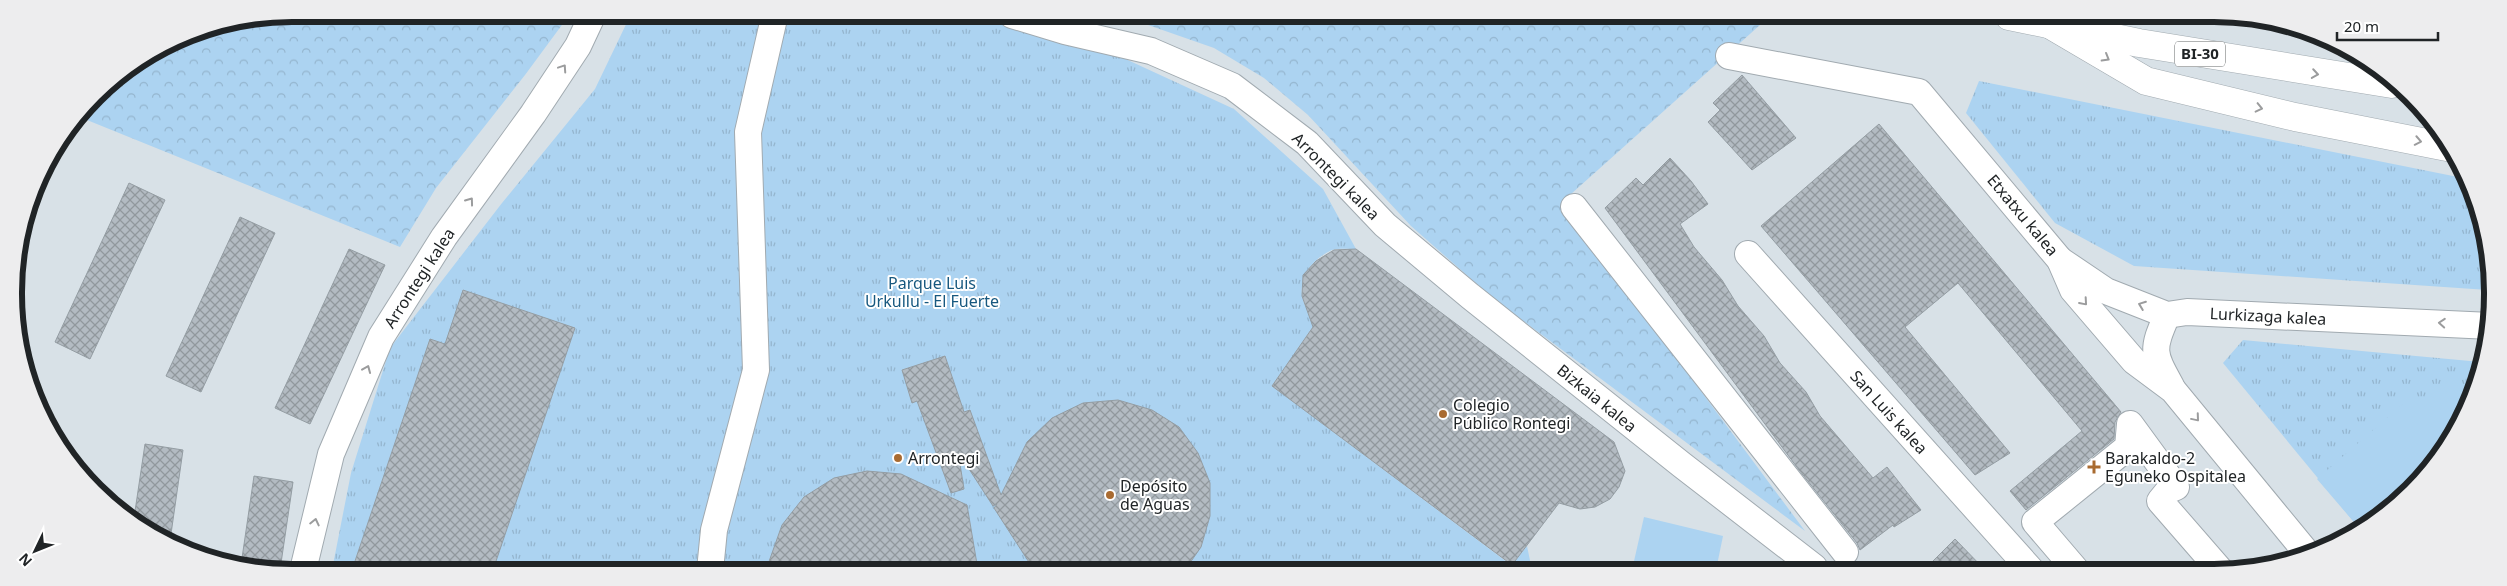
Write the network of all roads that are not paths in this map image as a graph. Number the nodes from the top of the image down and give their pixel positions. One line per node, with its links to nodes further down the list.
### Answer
1 (589, 22): 18 (street, Arrontegi kalea, one-way to 1)
2 (774, 22): 19 (street)
3 (1035, 22): 10 (street, Arrontegi kalea)
4 (2039, 22): 5 (highway, BI-30)
5 (2049, 24): 7 (highway, BI-30, one-way to 7); 8 (highway, one-way to 8)
6 (1729, 56): 12 (street, Etxatxu kalea)
7 (2384, 83)
8 (2441, 146)
9 (1574, 207): 17 (street)
10 (1384, 225): 20 (street, Bizkaia kalea)
11 (1748, 254): 22 (street, San Luis kalea)
12 (2060, 260): 13 (street, Lurkizaga kalea, one-way to 12); 15 (street, Etxatxu kalea, one-way to 15)
13 (2167, 315): 14 (street, Lurkizaga kalea, one-way to 13); 15 (street)
14 (2482, 326)
15 (2173, 390): 16 (street, Etxatxu kalea, one-way to 16)
16 (2304, 548)
17 (1844, 561): 21 (street)
18 (305, 564)
19 (711, 564)
20 (1809, 564)
21 (1831, 564)
22 (2026, 564)
23 (2071, 564): 24 (street)
24 (2215, 564)

